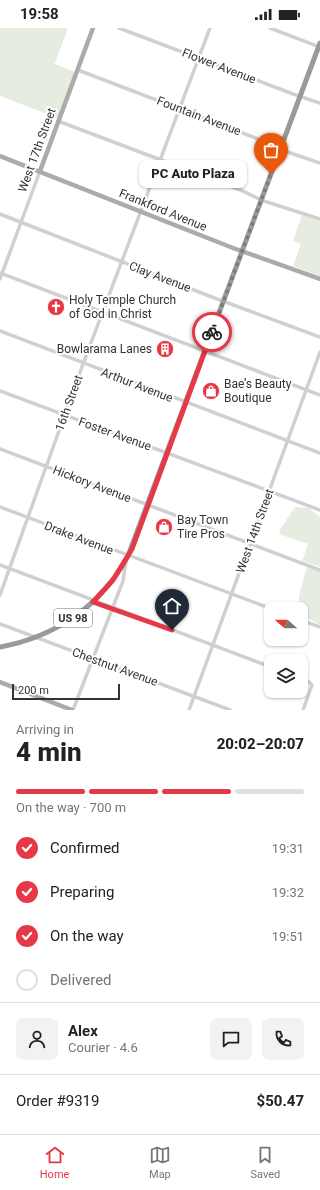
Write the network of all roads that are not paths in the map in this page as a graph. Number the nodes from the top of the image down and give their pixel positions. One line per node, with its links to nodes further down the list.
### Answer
1 (93, 28): 7 (main road, West 17th Street)
2 (119, 28): 6 (street, Flower Avenue)
3 (210, 28): 6 (street, 16th Street)
4 (270, 28): 5 (street)
5 (320, 45): 8 (highway, US 98)
6 (198, 58): 8 (street, Flower Avenue); 10 (street, 16th Street)
7 (78, 70): 10 (street, Fountain Avenue); 11 (main road, West 17th Street)
8 (300, 96): 9 (street, Flower Avenue); 12 (highway, US 98)
9 (320, 103)
10 (179, 109): 12 (street, Fountain Avenue); 14 (street, 16th Street)
11 (58, 121): 14 (street); 16 (main road, West 17th Street)
12 (280, 148): 15 (street, Fountain Avenue); 17 (highway, US 98)
13 (0, 156): 16 (main road, Frankford Avenue)
14 (160, 160): 17 (street); 18 (street, 16th Street)
15 (320, 163)
16 (40, 171): 18 (main road, Frankford Avenue); 21 (street, West 17th Street)
17 (261, 200): 20 (street); 22 (highway, US 98)
18 (141, 211): 22 (main road, Frankford Avenue); 23 (street, 16th Street)
19 (0, 214): 21 (street, Clay Avenue)
20 (320, 219)
21 (21, 222): 23 (street, Clay Avenue); 24 (street, West 17th Street)
22 (242, 251): 26 (main road, Frankford Avenue); 27 (highway, US 98)
23 (122, 262): 27 (street, Clay Avenue); 28 (street, 16th Street)
24 (1, 273): 25 (street, West 17th Street); 28 (street)
25 (0, 279)
26 (320, 280)
27 (224, 301): 30 (street, Clay Avenue); 31 (highway, US 98)
28 (103, 313): 31 (street); 33 (street, 16th Street)
29 (0, 331): 33 (street, Arthur Avenue)
30 (320, 337)
31 (205, 352): 34 (street); 37 (highway, US 98)
32 (320, 352): 34 (street, West 14th Street)
33 (83, 364): 37 (street, Arthur Avenue); 38 (street, 16th Street)
34 (307, 390): 36 (street); 39 (street, West 14th Street)
35 (0, 391): 38 (street, Foster Avenue)
36 (320, 395)
37 (186, 403): 39 (street, Arthur Avenue); 42 (highway, US 98)
38 (65, 416): 42 (street, Foster Avenue); 43 (street, 16th Street)
39 (288, 441): 41 (street, Arthur Avenue); 44 (street, West 14th Street)
40 (0, 449): 43 (street, Hickory Avenue)
41 (320, 453)
42 (168, 454): 44 (street, Foster Avenue); 45 (highway, US 98)
43 (46, 467): 45 (street, Hickory Avenue); 48 (street, 16th Street)
44 (269, 492): 47 (street, Foster Avenue); 49 (street, West 14th Street)
45 (148, 506): 49 (street, Hickory Avenue); 50 (highway, US 98)
46 (0, 507): 48 (street, Drake Avenue)
47 (320, 510)
48 (27, 517): 50 (street, Drake Avenue); 52 (street, 16th Street)
49 (250, 544): 53 (street, Hickory Avenue); 54 (street, West 14th Street)
50 (127, 558): 54 (street, Drake Avenue); 56 (highway, US 98); 58 (street)
51 (0, 565): 52 (street)
52 (10, 569): 55 (street, 16th Street); 56 (street)
53 (320, 570)
54 (232, 594): 57 (street, Drake Avenue); 63 (street, West 14th Street)
55 (0, 595)
56 (93, 602): 58 (street); 62 (highway, US 98)
57 (264, 606)
58 (112, 608): 63 (street); 65 (street)
59 (308, 623): 61 (street)
60 (0, 624): 62 (street, Chestnut Avenue)
61 (320, 627)
62 (37, 637): 64 (highway, US 98); 65 (street, Chestnut Avenue)
63 (213, 646): 66 (street); 69 (street, West 14th Street)
64 (0, 647)
65 (92, 659): 69 (street, Chestnut Avenue); 72 (street)
66 (264, 664)
67 (0, 682): 72 (main road)
68 (308, 682): 70 (street)
69 (194, 696): 73 (street, West 14th Street); 74 (street, Chestnut Avenue)
70 (308, 697)
71 (308, 698): 75 (street)
72 (73, 710)
73 (189, 710)
74 (230, 710)
75 (304, 710)

